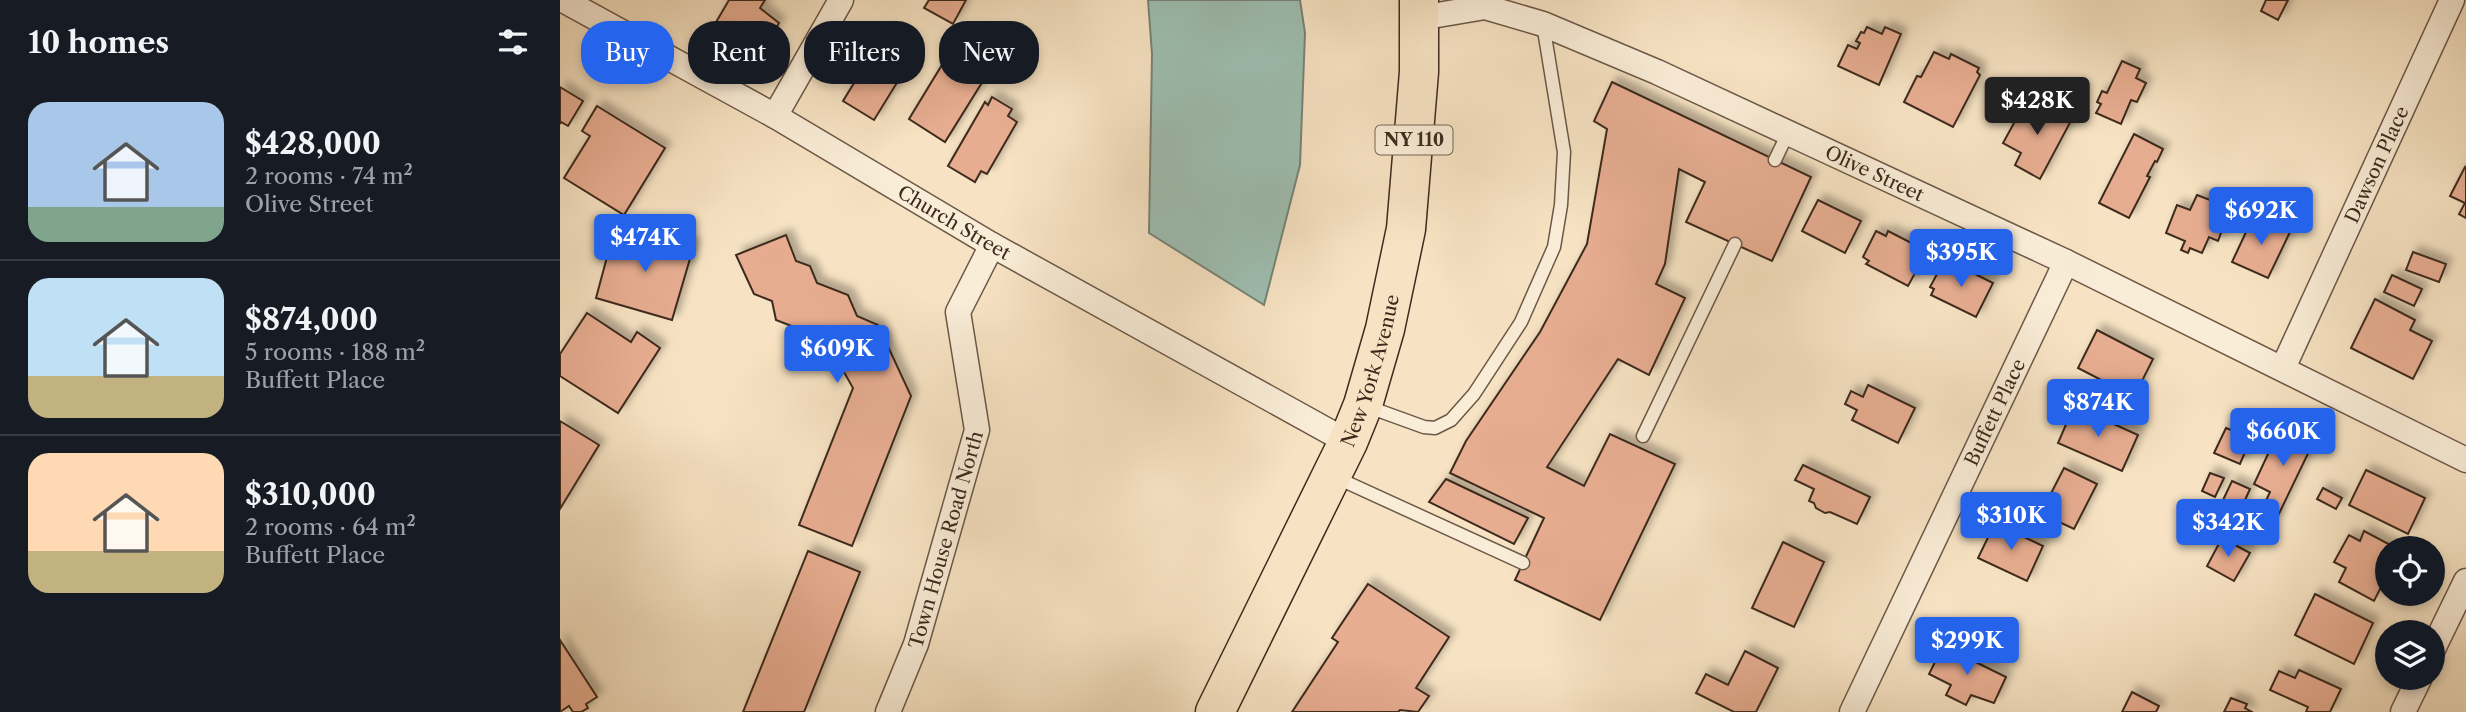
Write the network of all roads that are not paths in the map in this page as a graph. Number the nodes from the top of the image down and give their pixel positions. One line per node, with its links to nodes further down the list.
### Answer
1 (563, 0): 6 (street, Church Street)
2 (841, 0): 6 (street)
3 (2452, 0): 12 (street, Dawson Place)
4 (1420, 9): 5 (street, Olive Street); 13 (main road, New York Avenue / NY 110)
5 (1543, 24): 7 (street, Olive Street); 13 (lane)
6 (775, 116): 10 (street, Church Street)
7 (1788, 133): 8 (lane); 11 (street, Olive Street)
8 (1775, 160)
9 (1735, 244): 14 (lane)
10 (992, 245): 15 (street, Church Street); 22 (street, Town House Road North)
11 (2066, 262): 12 (street, Olive Street); 24 (street, Buffett Place)
12 (2283, 368): 16 (street, Olive Street)
13 (1363, 405): 15 (main road, New York Avenue / NY 110)
14 (1643, 436)
15 (1348, 442): 17 (main road, New York Avenue / NY 110)
16 (2466, 460)
17 (1331, 475): 18 (lane); 23 (main road, New York Avenue / NY 110)
18 (1523, 563)
19 (2466, 581): 20 (street)
20 (2445, 624)
21 (2414, 690): 25 (street)
22 (888, 712)
23 (1215, 712)
24 (1852, 712)
25 (2403, 712)

